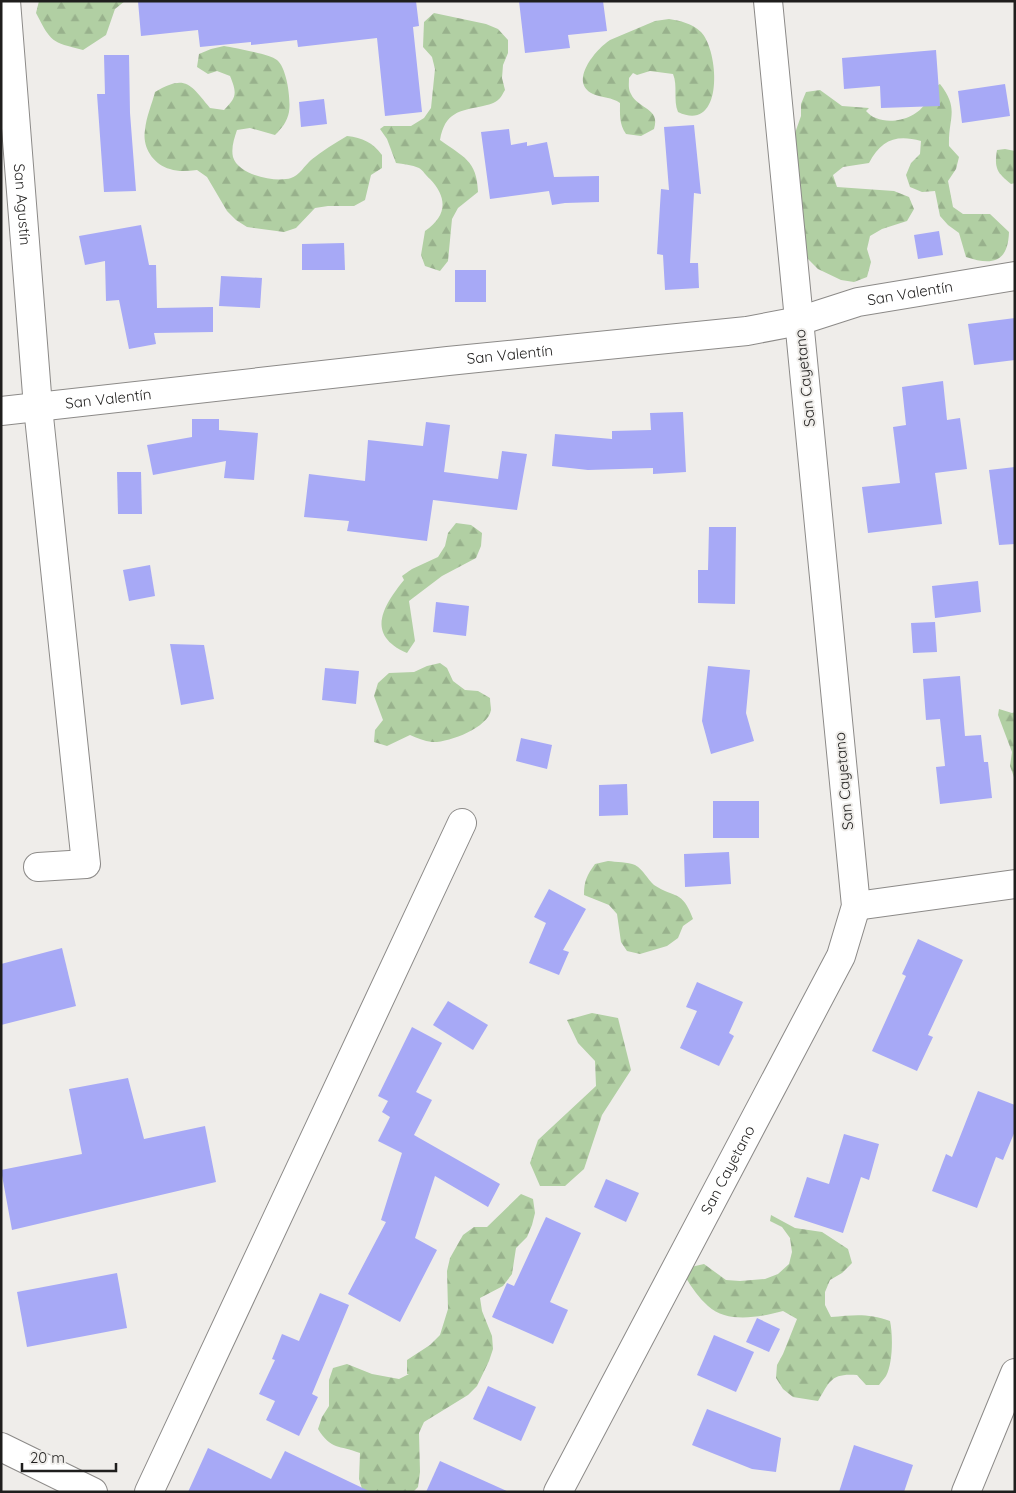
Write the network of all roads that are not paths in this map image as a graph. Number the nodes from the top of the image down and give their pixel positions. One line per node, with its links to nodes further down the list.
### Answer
1 (6, 1): 5 (street, San Agustín)
2 (768, 1): 4 (street, San Cayetano)
3 (1015, 276): 4 (street, San Valentín)
4 (799, 321): 5 (street, San Valentín); 10 (street, San Cayetano)
5 (38, 408): 6 (street, San Valentín); 8 (street, San Agustín)
6 (1, 411)
7 (462, 823): 15 (street)
8 (38, 867)
9 (1015, 884): 10 (street)
10 (856, 906): 16 (street, San Cayetano)
11 (1015, 1373): 17 (street)
12 (1, 1447): 13 (street)
13 (58, 1484): 14 (street)
14 (92, 1492)
15 (150, 1492)
16 (558, 1492)
17 (966, 1492)

